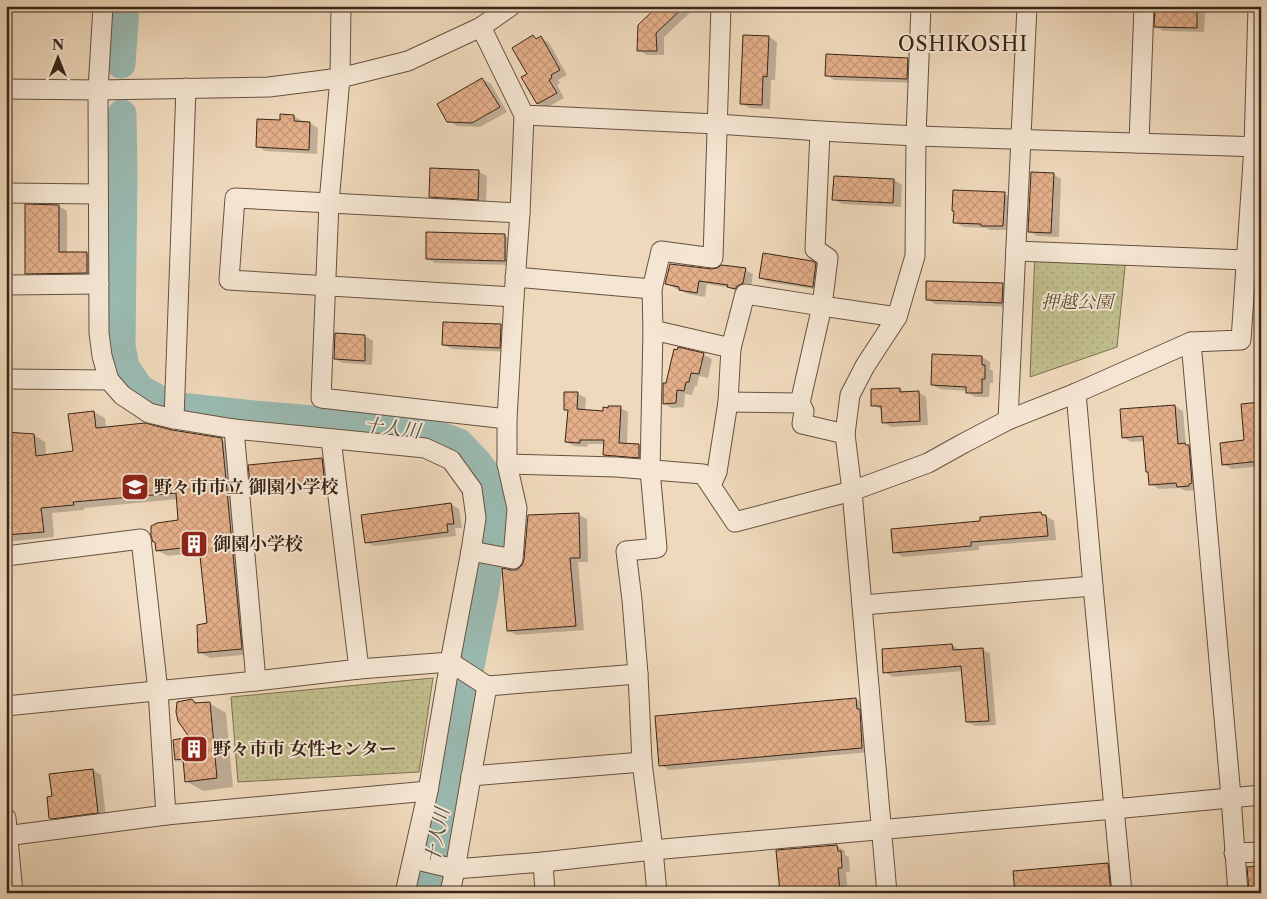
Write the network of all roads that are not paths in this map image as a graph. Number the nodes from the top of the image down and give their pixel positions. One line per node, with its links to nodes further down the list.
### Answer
1 (103, 6): 13 (street)
2 (341, 6): 10 (street)
3 (511, 6): 9 (street)
4 (721, 6): 15 (street)
5 (921, 6): 17 (street)
6 (1027, 6): 18 (street)
7 (1144, 6): 19 (street)
8 (1258, 6): 20 (street)
9 (480, 28): 10 (street); 14 (street)
10 (340, 78): 11 (street); 23 (street)
11 (186, 88): 13 (street); 43 (street)
12 (6, 89): 13 (street)
13 (98, 90): 22 (street)
14 (524, 115): 15 (street); 24 (street)
15 (717, 124): 16 (street); 31 (street)
16 (820, 132): 17 (street); 33 (street)
17 (916, 136): 18 (street); 34 (street)
18 (1021, 140): 19 (street); 25 (street)
19 (1139, 142): 20 (street)
20 (1257, 147): 26 (street)
21 (6, 193): 22 (street)
22 (98, 194): 28 (street)
23 (329, 203): 24 (street); 30 (street); 30 (street)
24 (520, 213): 27 (street)
25 (1016, 251): 26 (street); 45 (street)
26 (1246, 260): 36 (street)
27 (515, 277): 31 (street); 32 (street)
28 (99, 284): 29 (street); 39 (street)
29 (6, 285)
30 (326, 286): 32 (street); 44 (street)
31 (652, 289): 35 (street)
32 (514, 297): 44 (street)
33 (822, 306): 34 (street); 37 (street); 42 (street)
34 (897, 317): 47 (street)
35 (654, 330): 37 (street); 50 (street)
36 (1191, 342): 40 (street); 68 (street)
37 (731, 348): 41 (street)
38 (6, 379): 39 (street)
39 (110, 380): 43 (street)
40 (1076, 393): 45 (street); 55 (street)
41 (728, 402): 42 (street); 51 (street)
42 (800, 403): 47 (street)
43 (174, 415): 46 (street)
44 (507, 419): 49 (street)
45 (1008, 420): 52 (street)
46 (234, 429): 48 (street); 60 (street)
47 (845, 434): 52 (street)
48 (331, 439): 53 (street); 58 (street)
49 (507, 464): 50 (street); 53 (street)
50 (650, 470): 51 (street); 59 (street)
51 (711, 485): 52 (street)
52 (852, 491): 56 (street)
53 (475, 552): 57 (street)
54 (6, 556): 62 (street)
55 (1093, 586): 56 (street); 69 (street)
56 (862, 605): 71 (street)
57 (454, 664): 58 (street); 61 (street); 66 (street)
58 (359, 669): 60 (street)
59 (638, 674): 61 (street); 64 (street)
60 (256, 681): 62 (street)
61 (483, 683): 65 (street)
62 (158, 690): 63 (street); 70 (street)
63 (6, 706)
64 (642, 762): 65 (street); 73 (street)
65 (471, 776): 78 (street)
66 (428, 791): 70 (street); 76 (street)
67 (1261, 794): 68 (street)
68 (1231, 797): 69 (street); 75 (street)
69 (1114, 809): 71 (street); 85 (street)
70 (166, 815): 72 (street)
71 (882, 829): 73 (street); 84 (street)
72 (7, 830): 79 (street)
73 (653, 850): 77 (street); 83 (street)
74 (1261, 852): 75 (street)
75 (1234, 853): 86 (street)
76 (417, 860): 78 (street); 80 (street)
77 (543, 862): 78 (street); 82 (street)
78 (449, 868): 81 (street)
79 (13, 893)
80 (405, 893)
81 (450, 893)
82 (545, 893)
83 (657, 893)
84 (887, 893)
85 (1122, 893)
86 (1238, 893)

